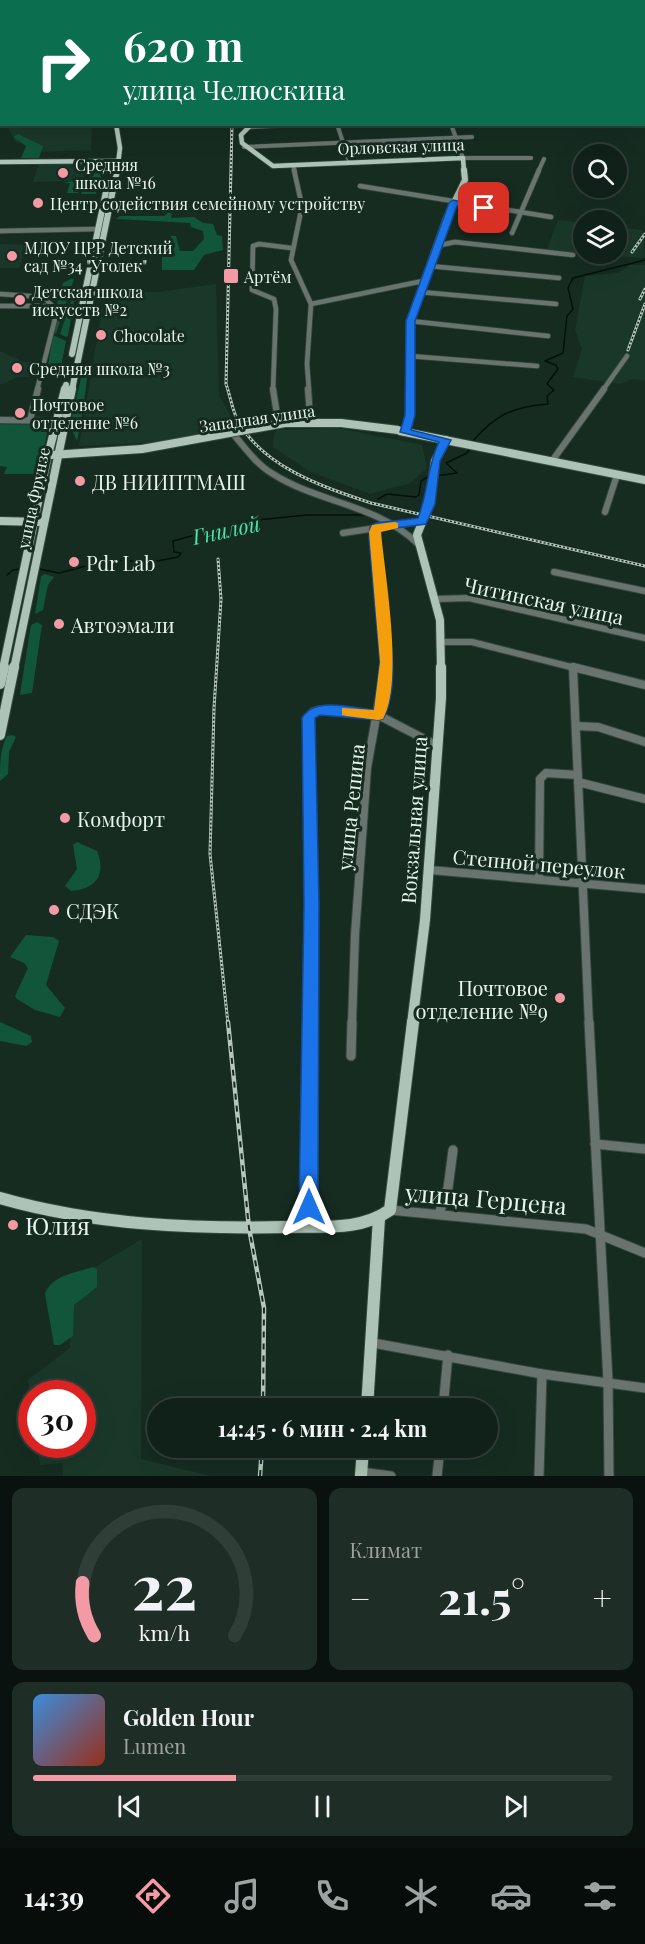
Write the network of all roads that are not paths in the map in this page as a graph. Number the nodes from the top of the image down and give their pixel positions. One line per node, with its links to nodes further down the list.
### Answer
1 (116, 126): 12 (main road, улица Фрунзе)
2 (250, 126): 8 (main road)
3 (338, 126): 7 (street)
4 (452, 126): 5 (street)
5 (455, 137): 6 (street); 7 (street); 9 (street)
6 (472, 137)
7 (342, 141): 8 (street); 13 (street)
8 (244, 147): 15 (main road, Орловская улица)
9 (462, 158): 10 (street, Орловская улица); 13 (main road, Орловская улица); 17 (main road)
10 (531, 158)
11 (544, 159): 18 (street)
12 (118, 161): 14 (main road); 20 (main road, улица Фрунзе); 43 (main road, улица Фрунзе)
13 (349, 161): 15 (main road, Орловская улица)
14 (0, 162)
15 (293, 165): 24 (street)
16 (360, 186): 17 (street)
17 (453, 203): 18 (street); 23 (main road)
18 (522, 213): 19 (street); 22 (street)
19 (551, 217)
20 (97, 229): 21 (street); 43 (main road, улица Фрунзе)
21 (0, 231)
22 (512, 233)
23 (436, 246): 25 (street); 26 (main road)
24 (291, 248): 31 (street); 44 (street)
25 (573, 255)
26 (429, 266): 27 (street); 28 (main road)
27 (559, 278)
28 (423, 281): 29 (main road); 31 (street)
29 (420, 292): 32 (street); 35 (main road)
30 (0, 294): 34 (street)
31 (311, 304): 40 (street)
32 (556, 304)
33 (0, 306): 34 (street)
34 (51, 306): 42 (street)
35 (410, 321): 36 (street); 37 (main road)
36 (548, 336)
37 (409, 356): 39 (street); 45 (main road)
38 (627, 356): 50 (street)
39 (537, 366)
40 (310, 416)
41 (0, 420): 42 (street)
42 (30, 420): 43 (street)
43 (61, 421): 48 (main road, улица Фрунзе); 49 (main road, улица Фрунзе)
44 (278, 421)
45 (401, 431): 47 (main road, Западная улица); 49 (main road, Западная улица, bridge)
46 (234, 435): 58 (street)
47 (446, 440): 50 (main road, Западная улица); 55 (main road)
48 (48, 455): 49 (main road, Западная улица); 57 (main road, улица Фрунзе)
49 (57, 455): 54 (main road, улица Фрунзе)
50 (552, 461): 51 (main road, Западная улица)
51 (616, 475): 52 (main road, Западная улица); 53 (street)
52 (645, 480)
53 (605, 512)
54 (44, 521): 57 (main road); 62 (main road, улица Фрунзе)
55 (422, 521): 58 (street); 61 (main road)
56 (0, 522): 57 (main road)
57 (35, 522): 62 (main road, улица Фрунзе)
58 (396, 525): 59 (street); 61 (street)
59 (376, 527): 60 (street); 71 (street, улица Репина)
60 (343, 533)
61 (417, 543): 65 (main road, Вокзальная улица)
62 (28, 570): 69 (main road, улица Фрунзе); 73 (main road, улица Фрунзе)
63 (554, 573): 64 (street)
64 (645, 591)
65 (436, 599): 66 (street, Читинская улица); 67 (main road, Вокзальная улица)
66 (645, 638)
67 (442, 642): 68 (street); 75 (main road, Вокзальная улица)
68 (573, 668): 70 (street); 72 (street)
69 (0, 684)
70 (645, 685)
71 (378, 715): 75 (street); 82 (street, улица Репина); 89 (street)
72 (576, 726): 74 (street); 76 (street)
73 (0, 735)
74 (645, 742)
75 (438, 746): 78 (main road, Вокзальная улица)
76 (578, 779): 77 (street); 79 (street); 80 (street)
77 (645, 799)
78 (430, 870): 79 (street, Степной переулок); 87 (main road, Вокзальная улица)
79 (539, 879): 80 (street, Степной переулок)
80 (581, 884): 81 (street, Степной переулок); 83 (street)
81 (645, 889)
82 (351, 1056)
83 (595, 1144): 84 (street); 90 (street)
84 (645, 1149)
85 (453, 1150): 88 (street)
86 (0, 1198): 89 (main road, улица Герцена)
87 (384, 1214): 88 (street, улица Герцена); 89 (main road, улица Герцена); 92 (main road, Вокзальная улица)
88 (439, 1214): 90 (street, улица Герцена)
89 (308, 1227)
90 (601, 1234): 91 (street, улица Герцена); 95 (street)
91 (645, 1253)
92 (373, 1343): 93 (street); 97 (main road, Вокзальная улица)
93 (448, 1355): 94 (street); 98 (street)
94 (542, 1374): 95 (street); 104 (street)
95 (608, 1381): 96 (street); 105 (street)
96 (645, 1388)
97 (368, 1398)
98 (444, 1398)
99 (362, 1458): 101 (main road)
100 (439, 1458): 103 (street)
101 (361, 1474): 102 (street)
102 (391, 1476)
103 (437, 1476)
104 (539, 1476)
105 (609, 1476)

